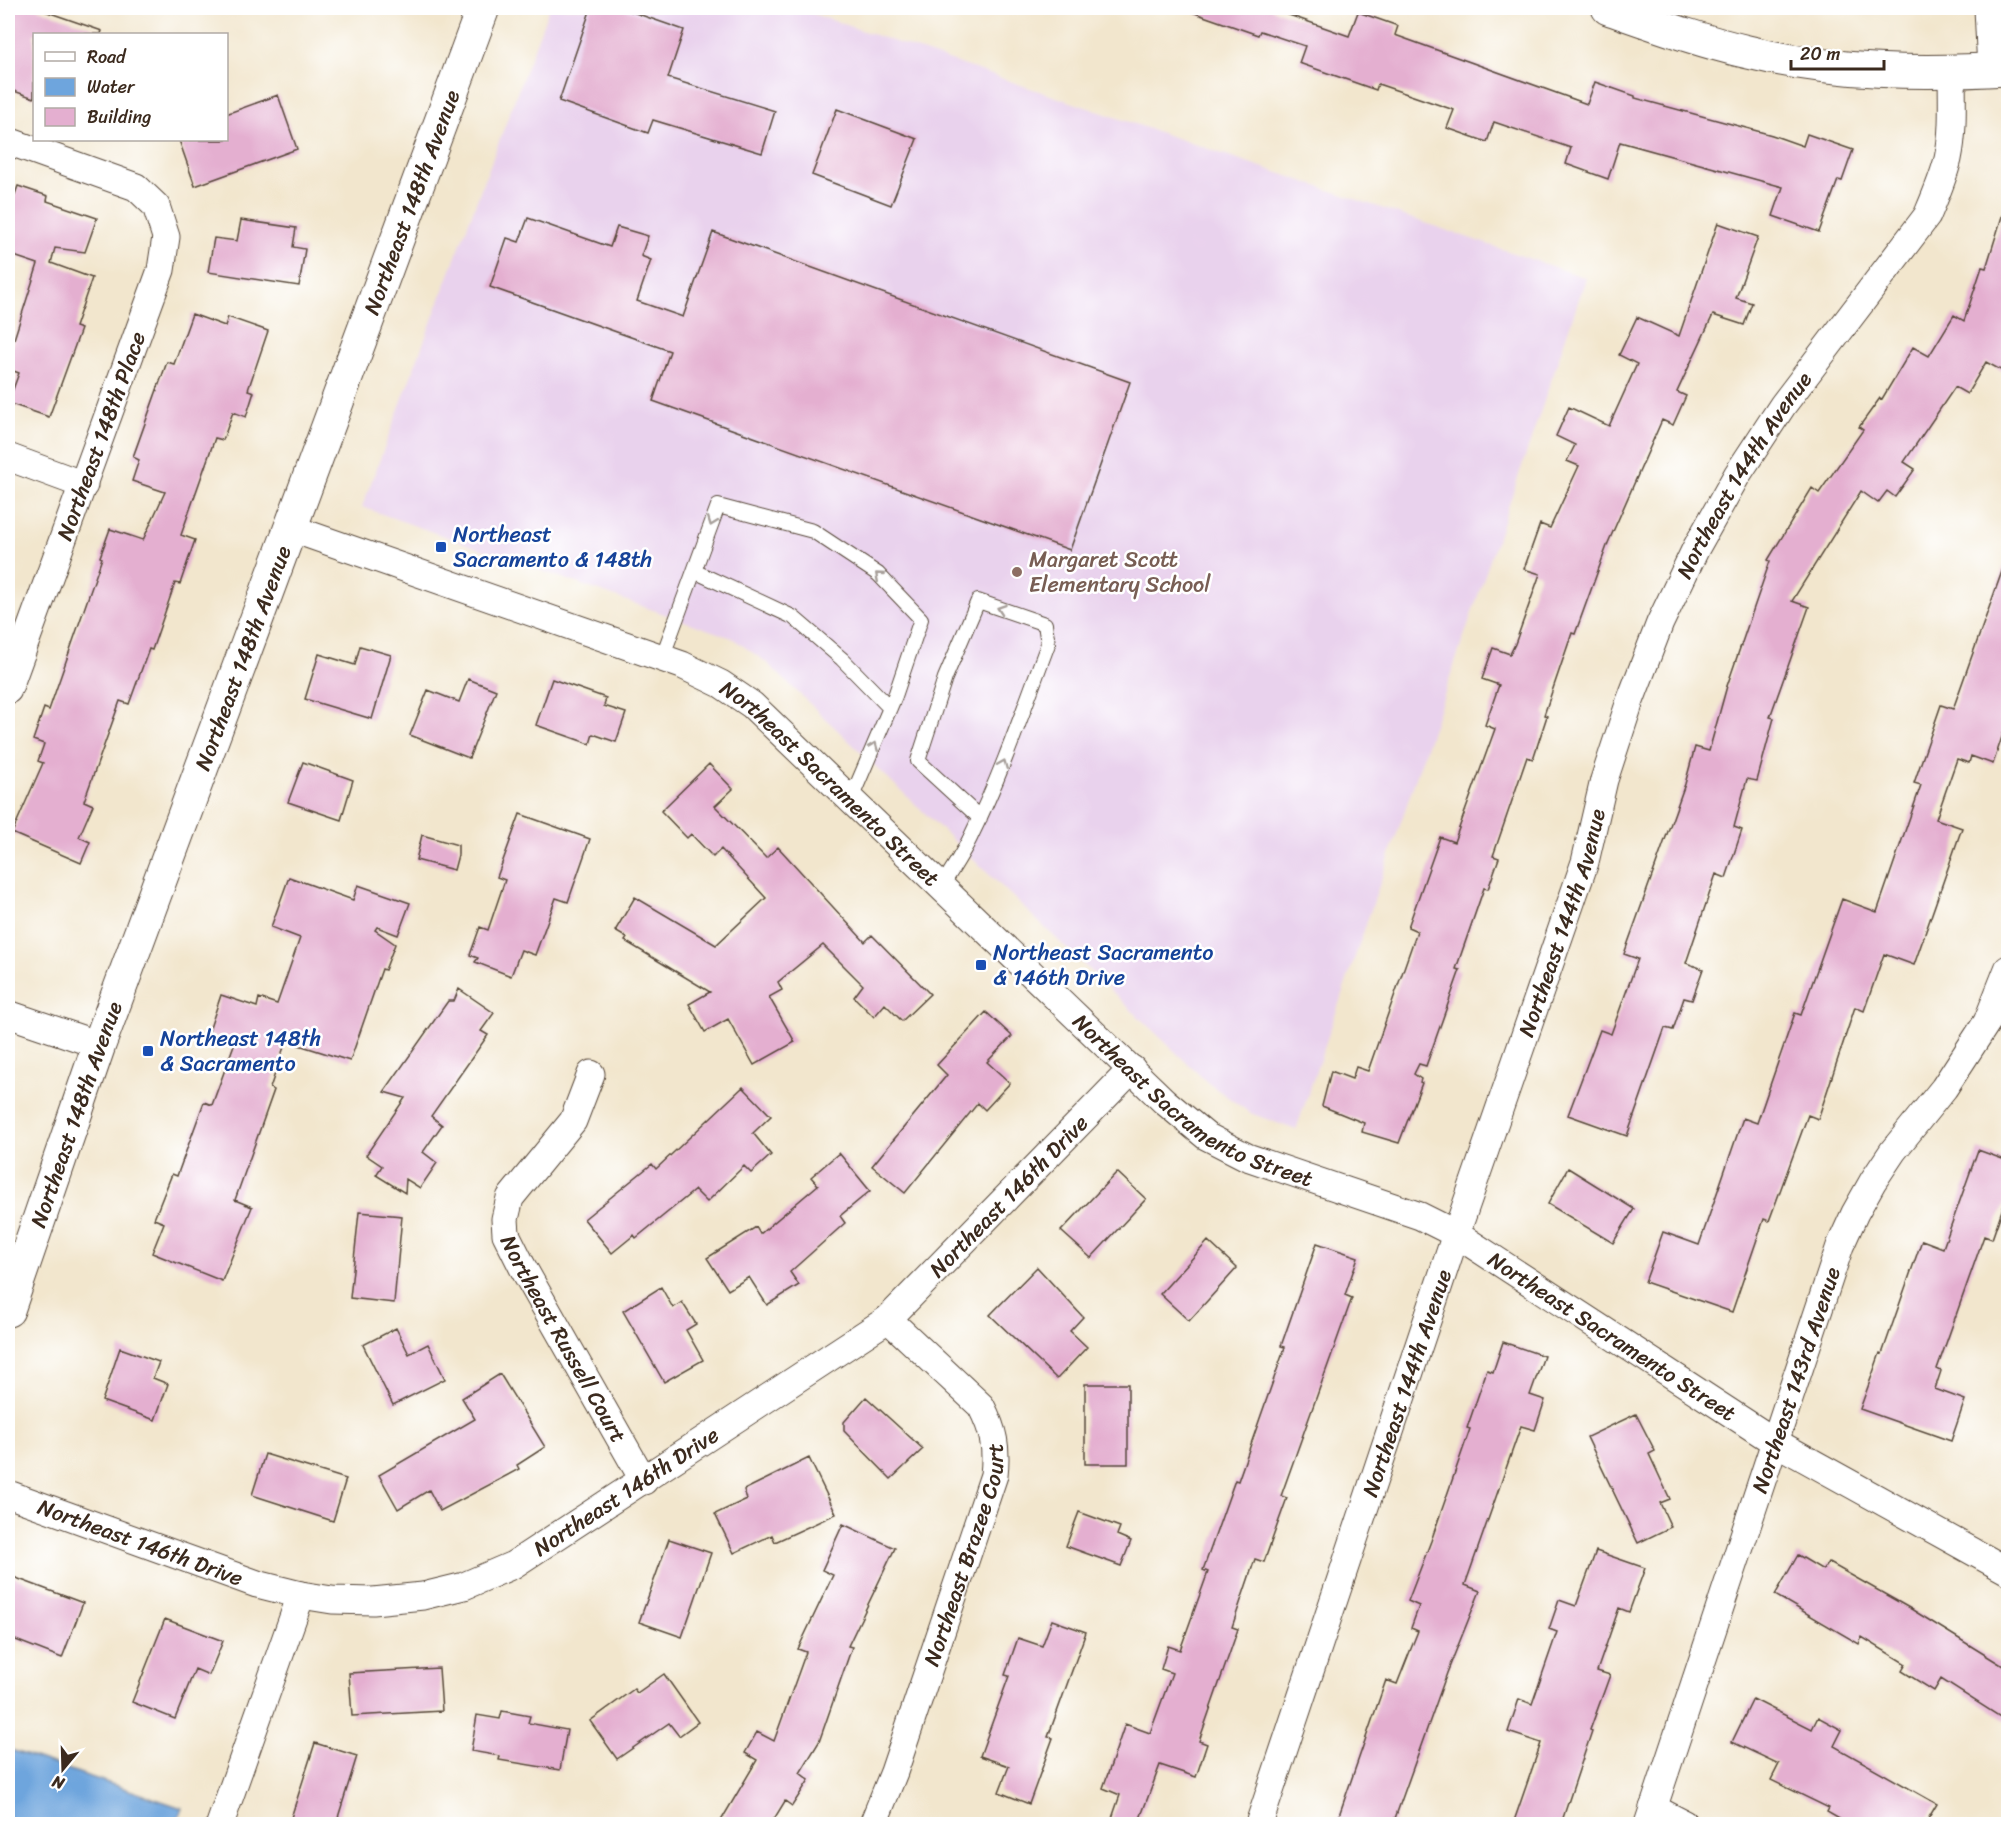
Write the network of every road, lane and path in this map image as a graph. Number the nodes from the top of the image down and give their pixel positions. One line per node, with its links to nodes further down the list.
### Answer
1 (483, 8): 9 (main road, Northeast 148th Avenue)
2 (1608, 8): 5 (main road)
3 (1988, 8): 4 (street)
4 (2000, 69): 5 (main road)
5 (1952, 71): 22 (street, Northeast 144th Avenue)
6 (8, 141): 8 (street, Northeast 148th Place)
7 (8, 457): 8 (street)
8 (84, 485): 12 (street, Northeast 148th Place)
9 (290, 528): 11 (street, Northeast Sacramento Street); 19 (main road, Northeast 148th Avenue)
10 (694, 571): 11 (lane); 13 (lane); 13 (lane, one-way to 10)
11 (662, 658): 14 (street, Northeast Sacramento Street)
12 (8, 690)
13 (890, 708): 14 (lane, one-way to 13)
14 (851, 799): 16 (street, Northeast Sacramento Street)
15 (980, 818): 15 (lane, one-way to 15); 16 (lane)
16 (942, 886): 20 (street, Northeast Sacramento Street)
17 (2008, 969): 25 (street, Northeast 143rd Avenue)
18 (8, 1014): 19 (street)
19 (99, 1045): 23 (main road, Northeast 148th Avenue)
20 (1132, 1069): 22 (street, Northeast Sacramento Street); 24 (street, Northeast 146th Drive)
21 (591, 1074): 26 (street, Northeast Russell Court)
22 (1456, 1234): 25 (street, Northeast Sacramento Street); 33 (street, Northeast 144th Avenue)
23 (8, 1310)
24 (888, 1319): 26 (street, Northeast 146th Drive); 32 (street, Northeast Brazee Court)
25 (1775, 1442): 28 (street, Northeast Sacramento Street); 30 (street, Northeast 143rd Avenue)
26 (644, 1480): 29 (street, Northeast 146th Drive)
27 (8, 1494): 29 (street, Northeast 146th Drive)
28 (2008, 1571)
29 (302, 1595): 31 (street)
30 (1651, 1816): 34 (street)
31 (220, 1824)
32 (873, 1824)
33 (1258, 1824)
34 (1684, 1824)

